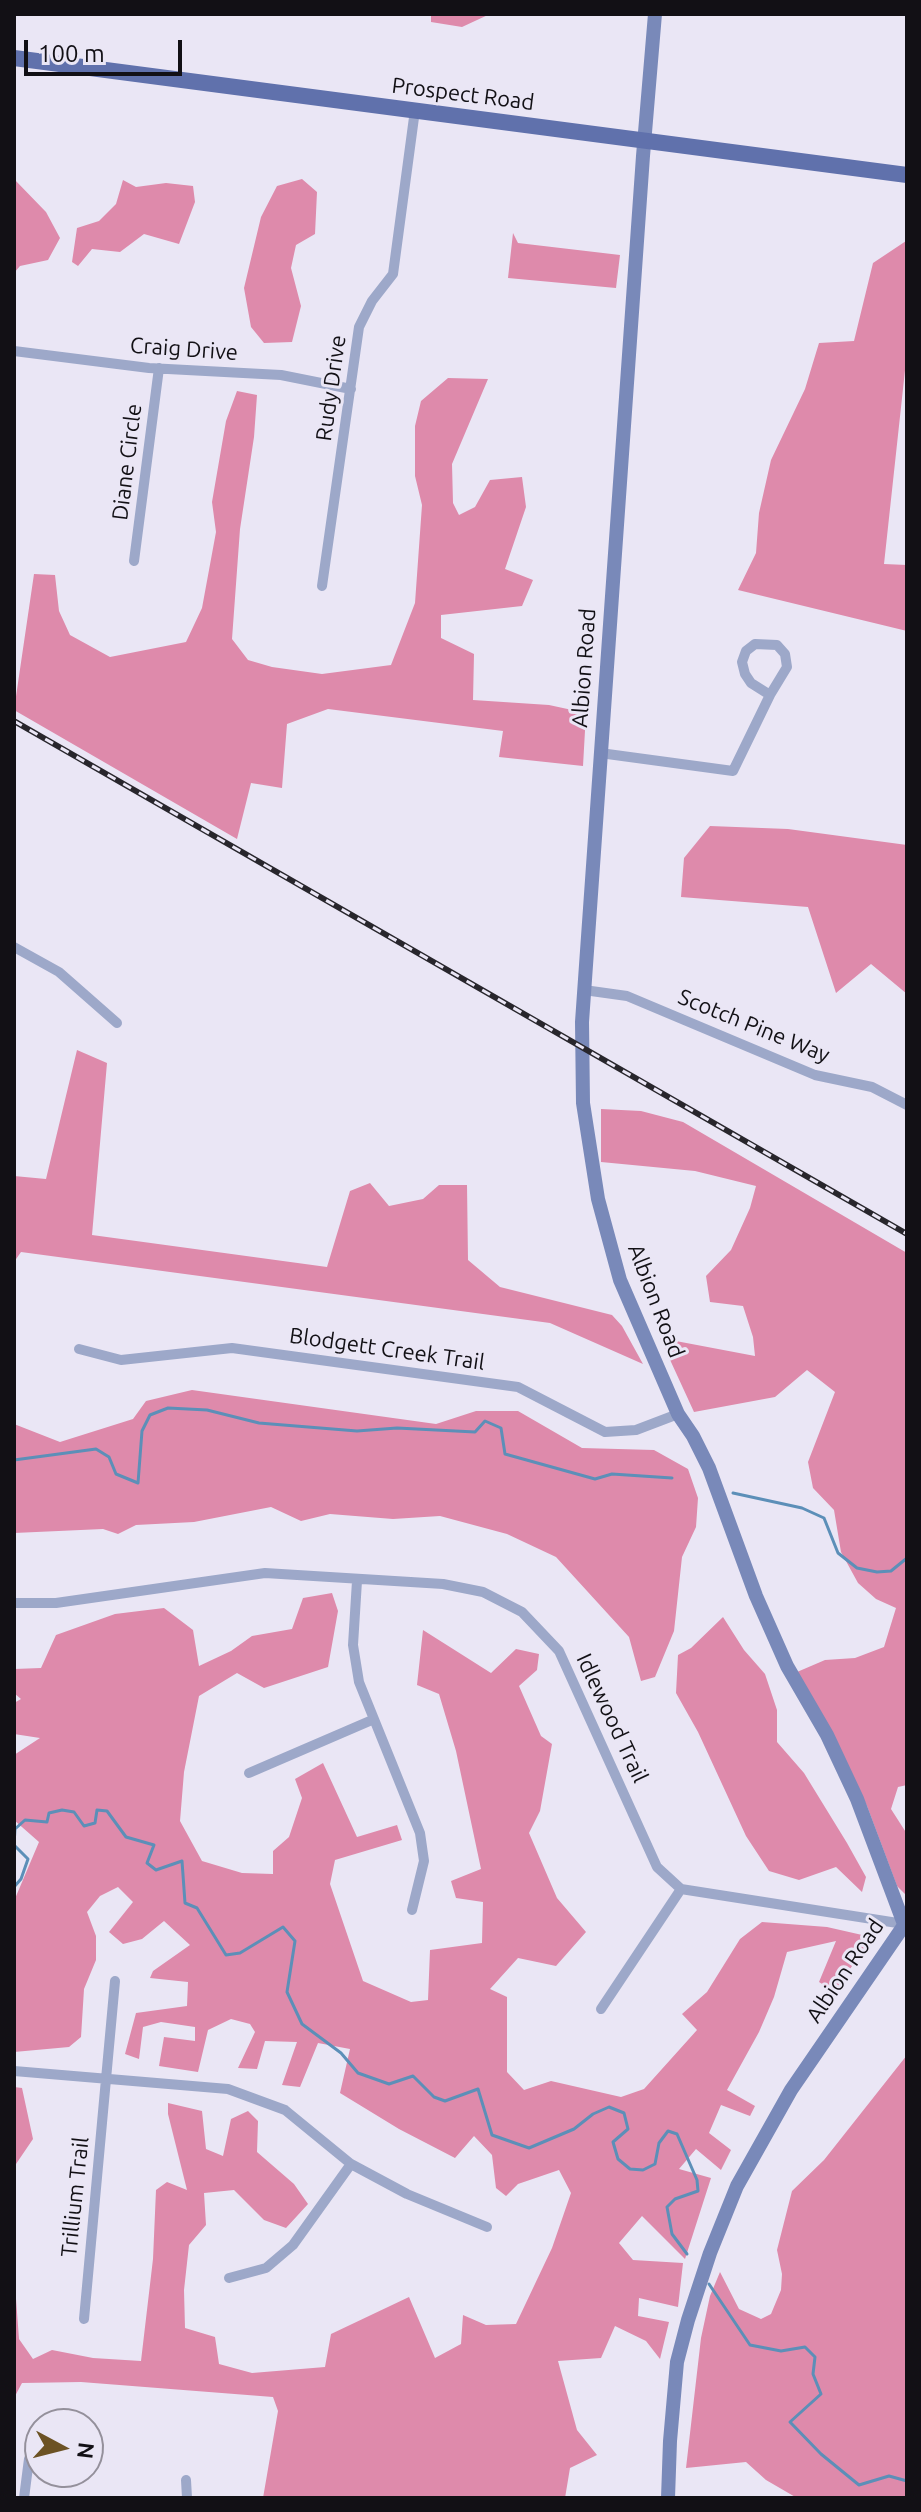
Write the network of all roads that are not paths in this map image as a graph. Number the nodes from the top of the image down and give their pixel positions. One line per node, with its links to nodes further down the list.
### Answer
1 (655, 14): 4 (street, Albion Road)
2 (14, 58): 3 (main road, Prospect Road)
3 (415, 110): 4 (main road, Prospect Road); 8 (street, Rudy Drive)
4 (644, 140): 5 (main road, Prospect Road); 12 (street, Albion Road)
5 (907, 175)
6 (14, 351): 7 (street, Craig Drive)
7 (159, 368): 8 (street, Craig Drive); 9 (street, Diane Circle)
8 (351, 389): 10 (street, Rudy Drive)
9 (134, 561)
10 (322, 586)
11 (770, 695): 11 (street); 12 (street)
12 (600, 753): 14 (street, Albion Road)
13 (14, 947): 15 (street)
14 (584, 990): 16 (street, Scotch Pine Way); 18 (street, Albion Road)
15 (117, 1023)
16 (907, 1105)
17 (79, 1349): 18 (street, Blodgett Creek Trail)
18 (678, 1414): 25 (street, Albion Road)
19 (357, 1581): 20 (street, Idlewood Trail); 21 (street); 23 (street, Idlewood Trail)
20 (14, 1603)
21 (372, 1720): 22 (street); 24 (street)
22 (249, 1773)
23 (681, 1889): 25 (street); 27 (street)
24 (412, 1910)
25 (905, 1922): 35 (street, Albion Road)
26 (115, 1981): 29 (street, Trillium Trail)
27 (601, 2009)
28 (14, 2071): 29 (street)
29 (107, 2078): 30 (street); 33 (street, Trillium Trail)
30 (351, 2164): 31 (street); 32 (street)
31 (487, 2227)
32 (229, 2278)
33 (84, 2319)
34 (186, 2480): 36 (street)
35 (671, 2496)
36 (187, 2498)

